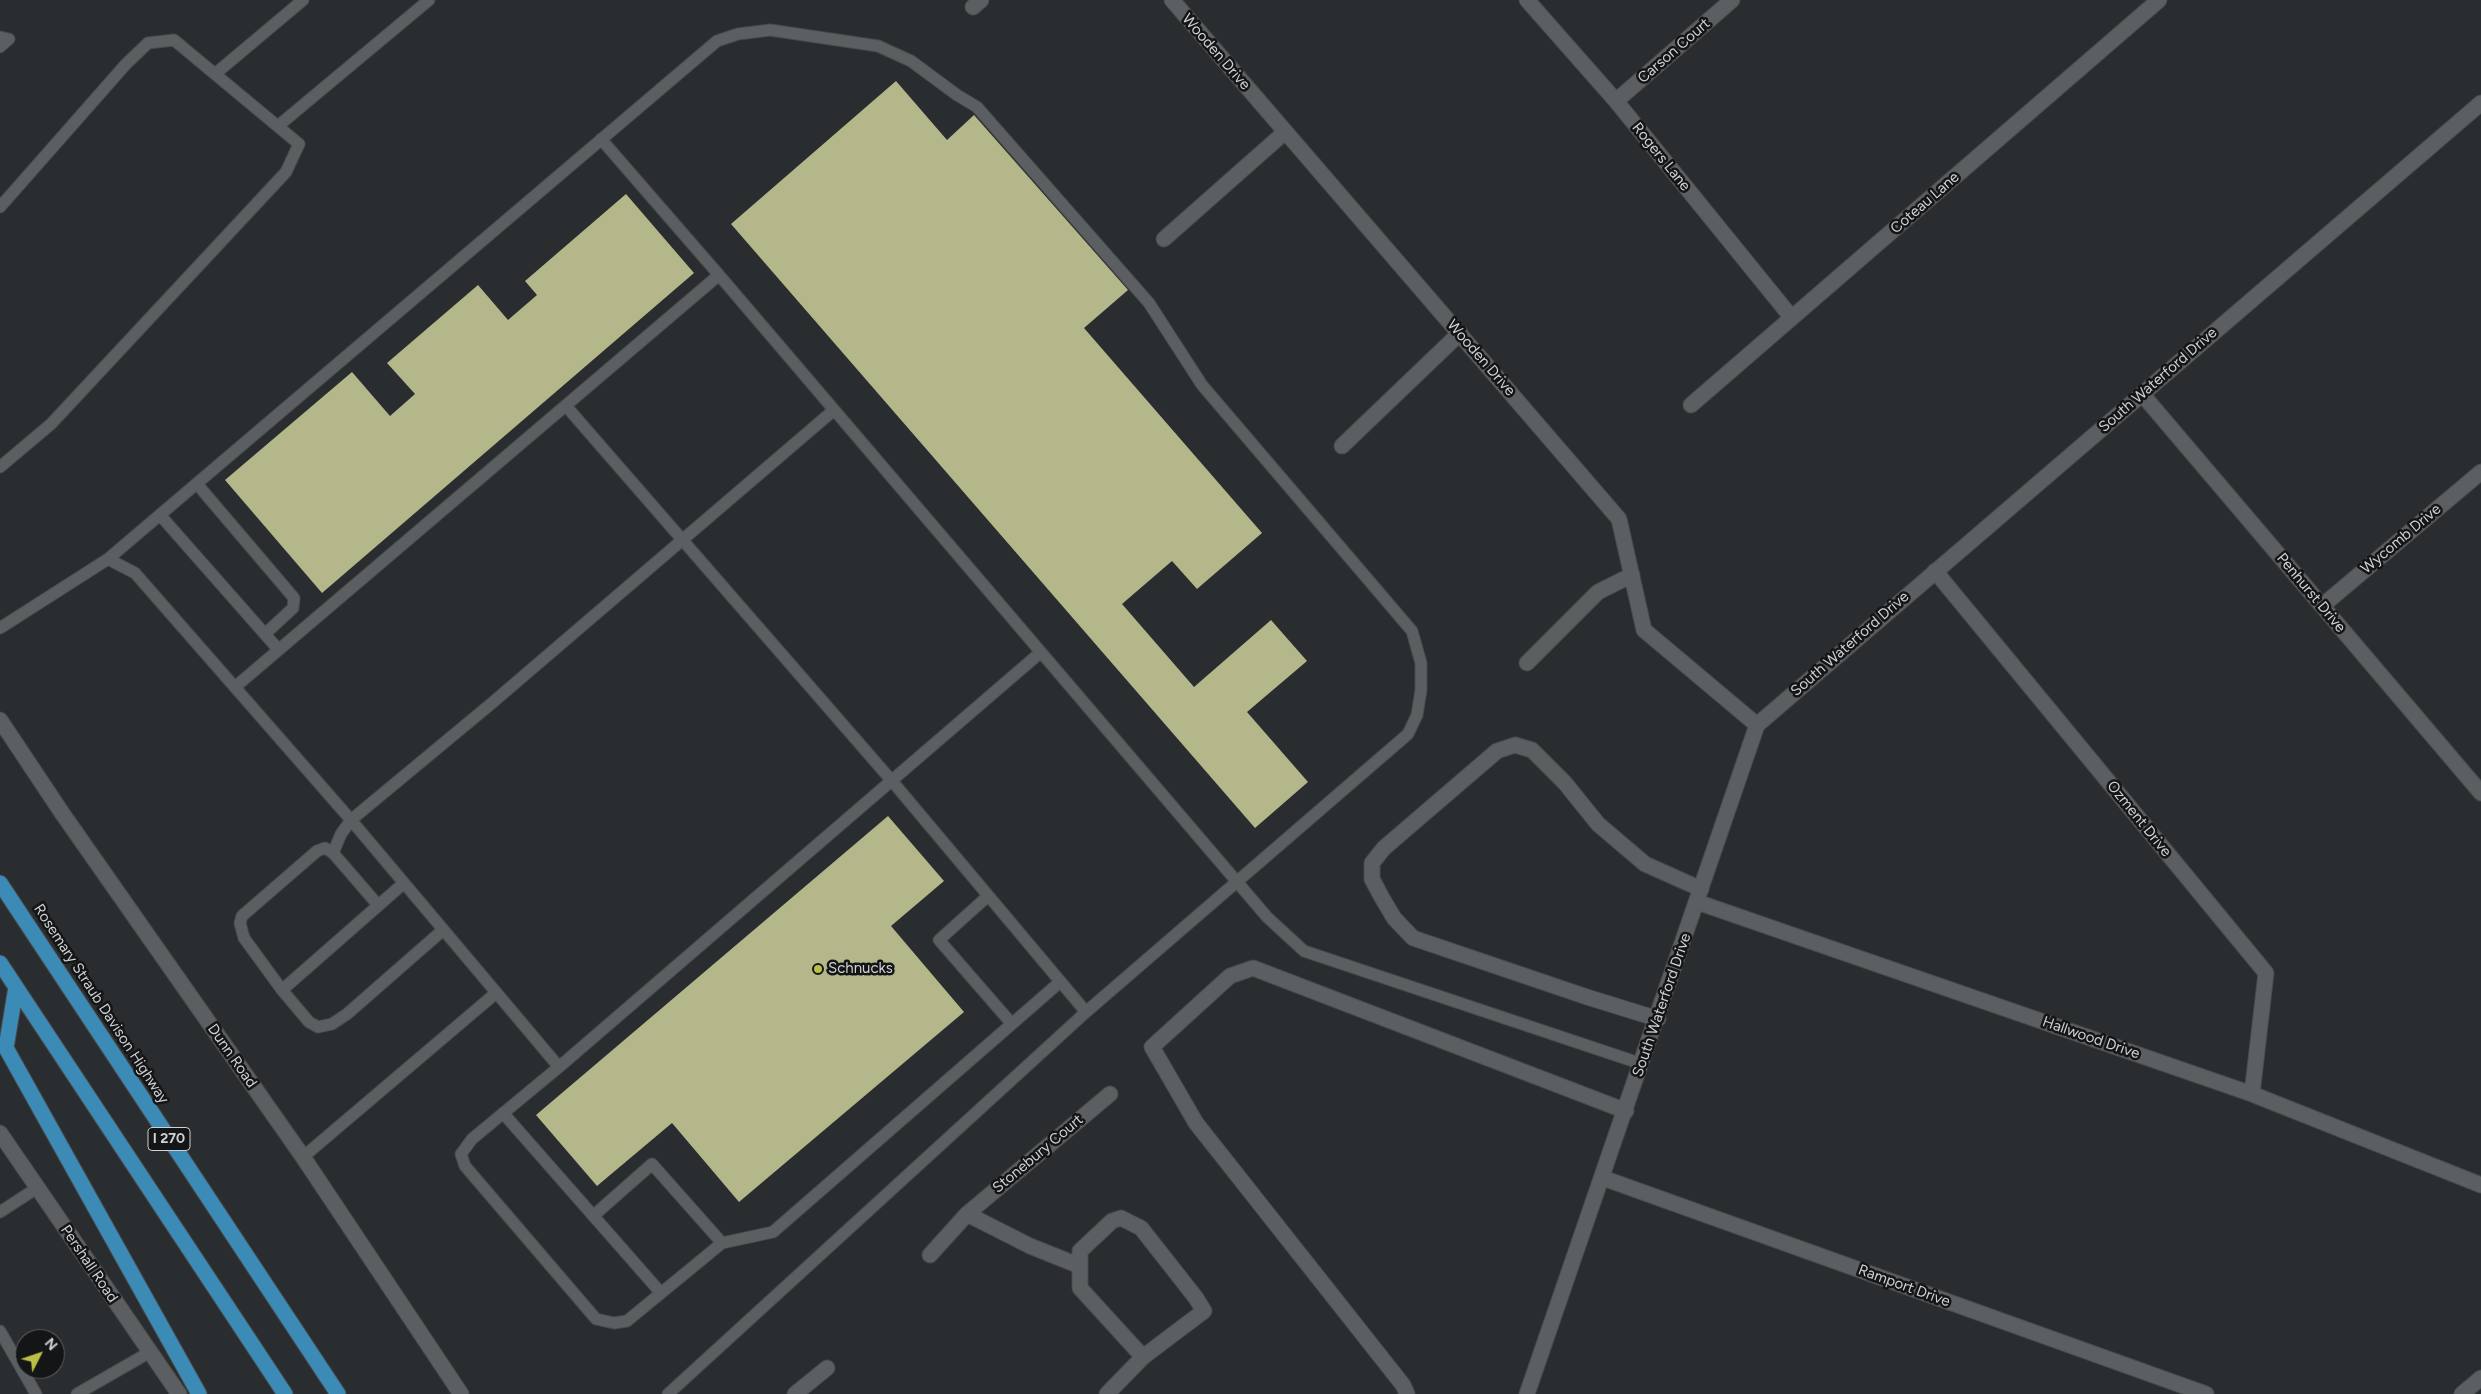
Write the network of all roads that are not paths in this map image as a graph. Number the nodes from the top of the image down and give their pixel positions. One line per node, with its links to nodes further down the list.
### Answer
1 (303, 0): 9 (lane)
2 (429, 0): 12 (lane)
3 (1172, 0): 13 (street, Wooden Drive)
4 (1528, 0): 10 (street, Rogers Lane)
5 (1732, 0): 10 (street, Carson Court)
6 (2159, 0): 18 (street, Coteau Lane)
7 (0, 36): 8 (lane)
8 (0, 47)
9 (216, 74): 12 (lane); 15 (lane)
10 (1616, 101): 18 (street, Rogers Lane)
11 (2481, 102): 20 (street, South Waterford Drive)
12 (278, 126): 25 (lane)
13 (1285, 132): 16 (street); 19 (street, Wooden Drive)
14 (600, 139): 17 (lane); 27 (lane); 48 (lane)
15 (0, 207)
16 (1164, 239)
17 (720, 275): 22 (lane); 23 (lane)
18 (1792, 318): 21 (street, Coteau Lane)
19 (1460, 333): 24 (street); 32 (street, Wooden Drive)
20 (2142, 394): 31 (street, South Waterford Drive); 33 (street, Penhurst Drive)
21 (1691, 405)
22 (566, 406): 29 (lane); 36 (lane)
23 (834, 410): 29 (lane); 37 (lane)
24 (1342, 446)
25 (0, 467)
26 (2481, 472): 33 (street, Wycomb Drive)
27 (197, 484): 28 (lane); 35 (lane)
28 (160, 515): 30 (lane); 35 (lane)
29 (683, 541): 42 (lane); 44 (lane)
30 (108, 560): 34 (lane); 39 (lane)
31 (1935, 571): 41 (street, South Waterford Drive); 64 (street, Ozment Drive)
32 (1632, 575): 38 (street); 41 (street, Wooden Drive)
33 (2322, 606): 43 (street, Penhurst Drive)
34 (0, 628)
35 (264, 634): 36 (lane)
36 (278, 649): 39 (lane)
37 (1041, 652): 42 (lane); 48 (lane)
38 (1527, 663)
39 (235, 687): 44 (lane)
40 (0, 720): 68 (street, Dunn Road)
41 (1757, 725): 50 (street, South Waterford Drive)
42 (892, 781): 49 (lane); 62 (lane)
43 (2481, 792)
44 (352, 820): 45 (lane); 47 (lane)
45 (333, 853): 51 (lane); 56 (lane)
46 (0, 883): 90 (highway, Rosemary Straub Davison Highway / I 270)
47 (404, 883): 51 (lane); 52 (lane)
48 (1238, 883): 58 (lane); 61 (lane)
49 (988, 896): 54 (lane); 60 (lane)
50 (1699, 896): 59 (street, South Waterford Drive); 59 (street, Hallwood Drive); 64 (street, Hallwood Drive)
51 (378, 905): 56 (lane)
52 (443, 930): 56 (lane); 57 (lane)
53 (0, 963): 55 (highway, I 270)
54 (1060, 982): 58 (lane); 60 (lane)
55 (16, 987): 88 (highway); 89 (highway, I 270)
56 (282, 990)
57 (496, 993): 62 (lane); 68 (lane)
58 (1086, 1012): 92 (lane)
59 (1658, 1019): 61 (street, South Waterford Drive)
60 (1012, 1024): 75 (lane)
61 (1642, 1064): 65 (street, South Waterford Drive)
62 (559, 1067): 66 (lane)
63 (1110, 1094): 73 (street, Stonebury Court)
64 (2252, 1094): 70 (street, Hallwood Drive)
65 (1626, 1111): 69 (street, South Waterford Drive); 94 (street)
66 (503, 1113): 74 (lane); 78 (lane)
67 (0, 1133): 71 (street, Pershall Road)
68 (303, 1157): 91 (street, Dunn Road)
69 (1603, 1178): 95 (street, South Waterford Drive); 96 (street, Ramport Drive)
70 (2481, 1184)
71 (37, 1188): 72 (lane); 80 (street, Pershall Road)
72 (0, 1212)
73 (966, 1214): 76 (street, Stonebury Court); 77 (street)
74 (593, 1216): 75 (lane); 78 (lane)
75 (722, 1243): 78 (lane)
76 (930, 1255)
77 (1080, 1266): 81 (street); 81 (street)
78 (660, 1293)
79 (0, 1332): 85 (lane)
80 (150, 1352): 86 (lane); 87 (street, Pershall Road)
81 (1143, 1357): 84 (street)
82 (827, 1368): 93 (street)
83 (2481, 1378): 97 (street)
84 (1113, 1392)
85 (36, 1394)
86 (77, 1394)
87 (179, 1394)
88 (199, 1394)
89 (284, 1394)
90 (338, 1394)
91 (461, 1394)
92 (668, 1394)
93 (795, 1394)
94 (1407, 1394)
95 (1527, 1394)
96 (2206, 1394)
97 (2462, 1394)

